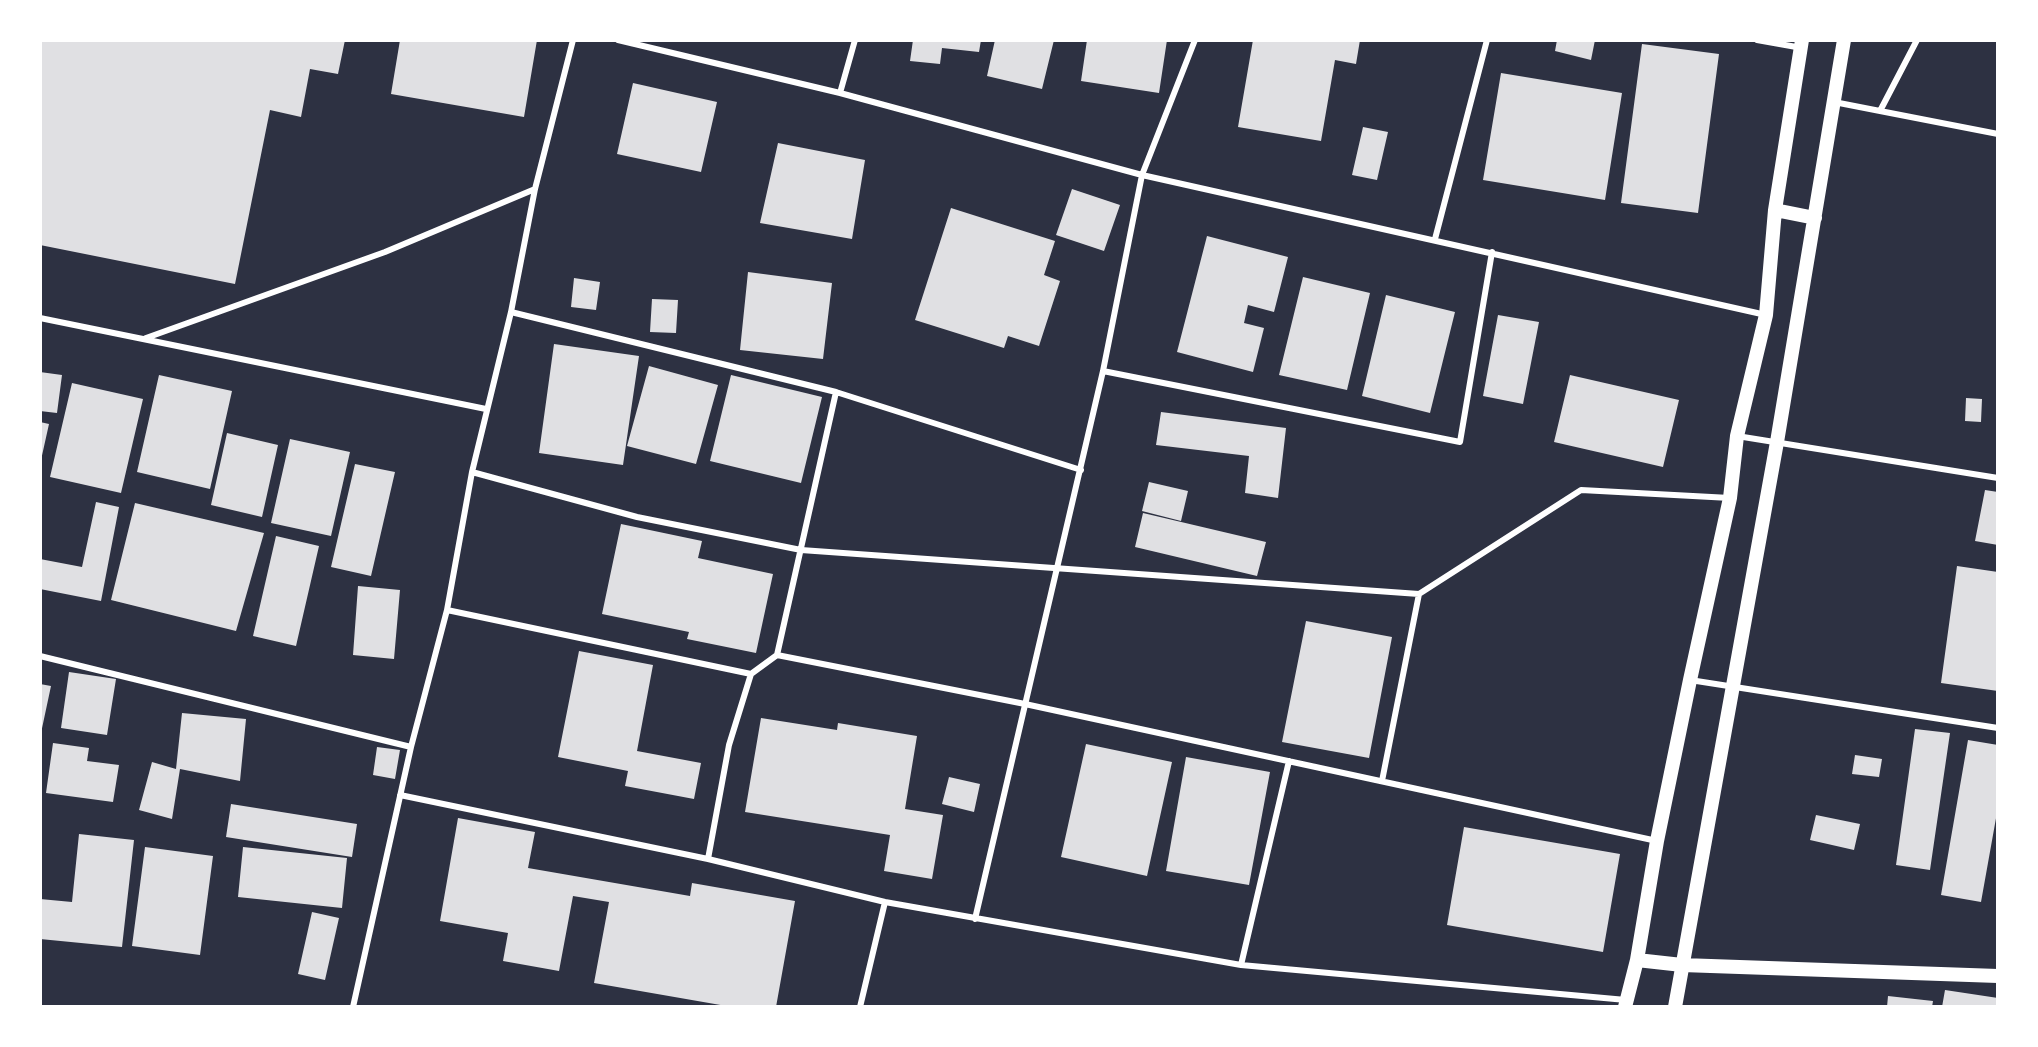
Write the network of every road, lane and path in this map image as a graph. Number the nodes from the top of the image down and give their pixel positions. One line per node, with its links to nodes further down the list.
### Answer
1 (573, 40): 15 (lane)
2 (618, 40): 10 (lane)
3 (855, 40): 10 (lane)
4 (1195, 40): 14 (lane)
5 (1487, 40): 18 (lane)
6 (1757, 40): 9 (lane)
7 (1844, 40): 11 (street)
8 (1917, 40): 12 (lane)
9 (1802, 44): 16 (street)
10 (840, 93): 14 (lane)
11 (1834, 102): 12 (lane); 17 (street)
12 (1880, 111): 13 (lane)
13 (1998, 134)
14 (1142, 175): 18 (lane); 24 (lane)
15 (535, 189): 20 (lane); 23 (lane)
16 (1775, 210): 17 (street); 21 (street)
17 (1815, 218): 28 (street)
18 (1435, 239): 19 (lane)
19 (1492, 252): 21 (lane); 24 (lane)
20 (511, 312): 25 (lane); 26 (lane)
21 (1766, 315): 27 (street)
22 (40, 318): 23 (lane)
23 (144, 339): 26 (lane)
24 (1103, 371): 29 (lane)
25 (836, 392): 29 (lane); 33 (lane)
26 (486, 409): 30 (lane)
27 (1737, 436): 28 (lane); 32 (street)
28 (1777, 442): 31 (lane); 41 (street)
29 (1081, 470): 34 (lane)
30 (472, 472): 33 (lane); 36 (lane)
31 (1998, 478)
32 (1730, 498): 35 (lane); 40 (street)
33 (801, 550): 34 (lane); 37 (lane)
34 (1057, 568): 35 (lane); 42 (lane)
35 (1419, 594): 46 (lane)
36 (447, 610): 39 (lane); 44 (lane)
37 (777, 655): 39 (lane); 42 (lane)
38 (40, 656): 44 (lane)
39 (751, 674): 49 (lane)
40 (1690, 680): 41 (lane); 48 (street)
41 (1732, 687): 43 (lane); 54 (street)
42 (1025, 704): 45 (lane); 51 (lane)
43 (1998, 728)
44 (411, 747): 47 (lane)
45 (1289, 761): 46 (lane); 53 (lane)
46 (1382, 781): 48 (lane)
47 (400, 795): 49 (lane); 57 (lane)
48 (1657, 841): 52 (street)
49 (708, 859): 50 (lane)
50 (885, 902): 51 (lane); 58 (lane)
51 (975, 919): 53 (lane)
52 (1637, 960): 54 (street); 56 (street)
53 (1241, 965): 56 (lane)
54 (1682, 965): 55 (street); 59 (street)
55 (1998, 976)
56 (1626, 1004)
57 (353, 1007)
58 (860, 1007)
59 (1675, 1007)

